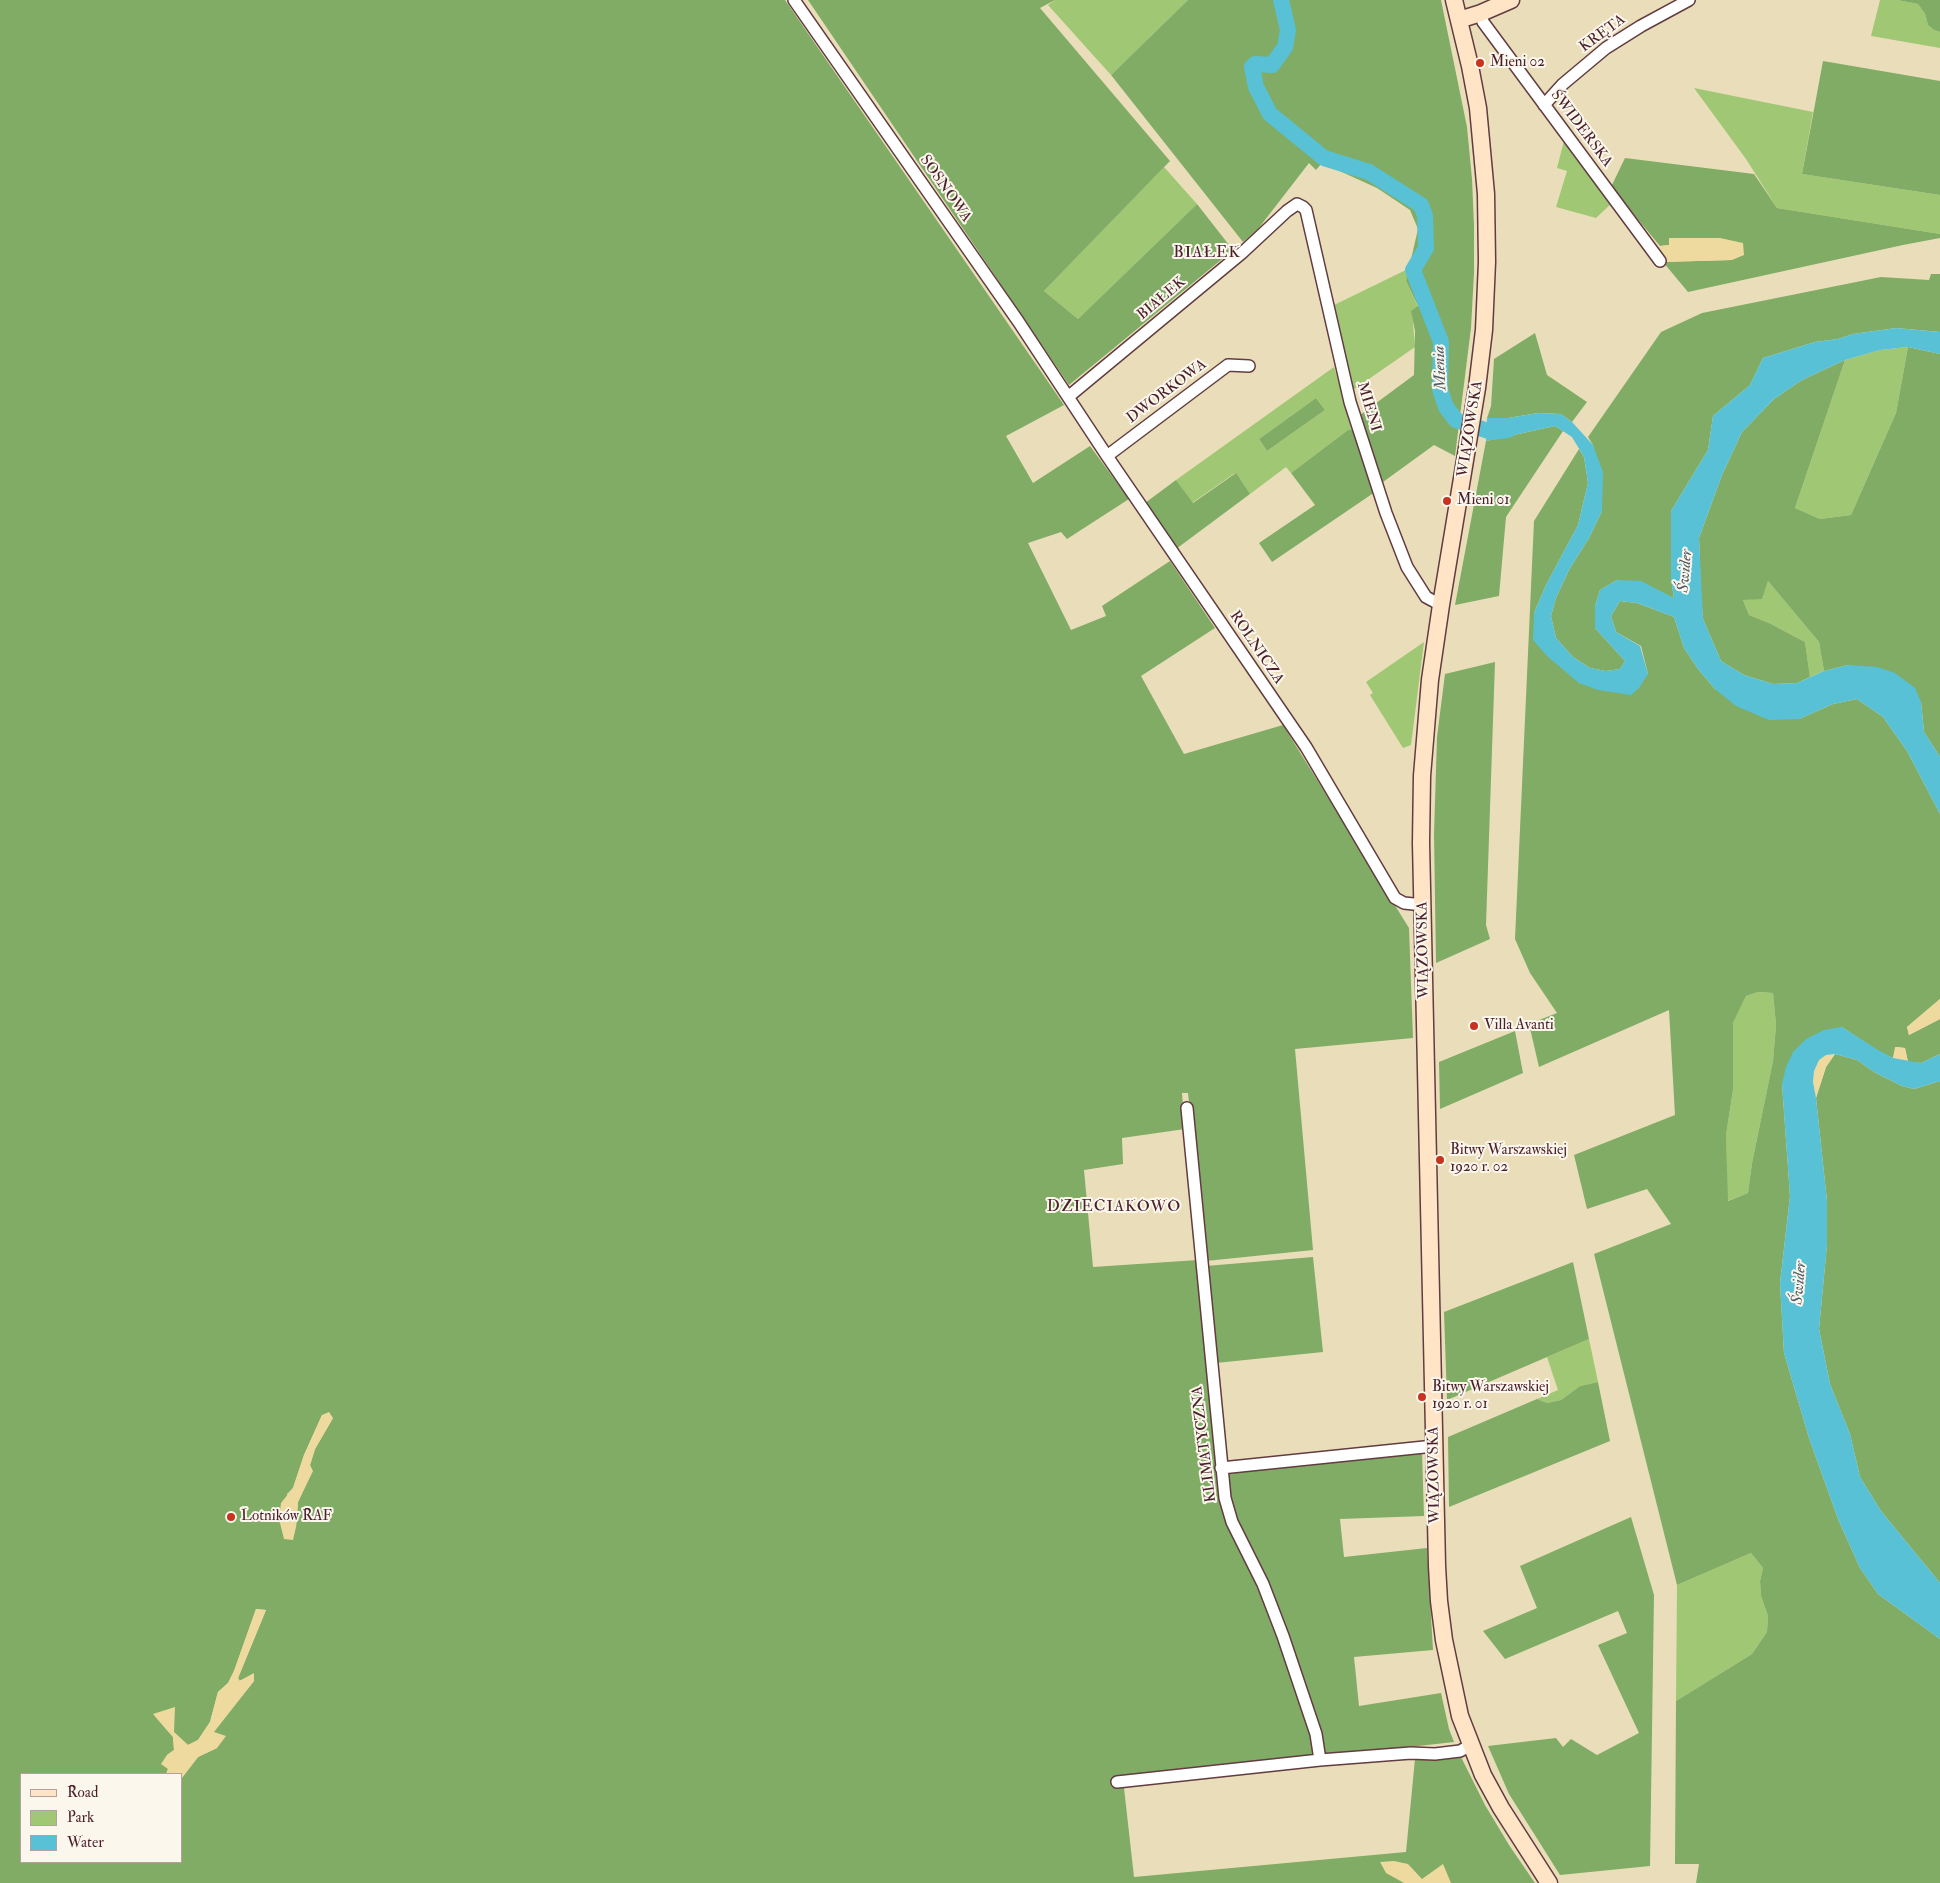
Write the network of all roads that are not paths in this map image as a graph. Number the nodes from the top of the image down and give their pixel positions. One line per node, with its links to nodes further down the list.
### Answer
1 (794, 0): 11 (street, SOSNOWA)
2 (1454, 0): 6 (main road, WIĄZOWSKA)
3 (1511, 0): 5 (main road)
4 (1688, 0): 7 (street, KRĘTA)
5 (1481, 13): 6 (main road); 7 (street, ŚWIDERSKA)
6 (1460, 20): 13 (main road, WIĄZOWSKA)
7 (1544, 105): 9 (street, ŚWIDERSKA)
8 (1297, 204): 11 (street, BIAŁEK); 13 (street, MIENI)
9 (1660, 261)
10 (1249, 366): 12 (street, DWORKOWA)
11 (1068, 397): 12 (street, ROLNICZA)
12 (1107, 456): 14 (street, ROLNICZA)
13 (1440, 606): 14 (main road, WIĄZOWSKA)
14 (1423, 905): 16 (main road, WIĄZOWSKA)
15 (1187, 1108): 17 (street, KLIMATYCZNA)
16 (1434, 1446): 17 (street); 18 (main road, WIĄZOWSKA)
17 (1220, 1468): 19 (street, KLIMATYCZNA)
18 (1471, 1745): 19 (street); 21 (main road, WIĄZOWSKA)
19 (1320, 1760): 20 (street)
20 (1117, 1782)
21 (1548, 1883)

